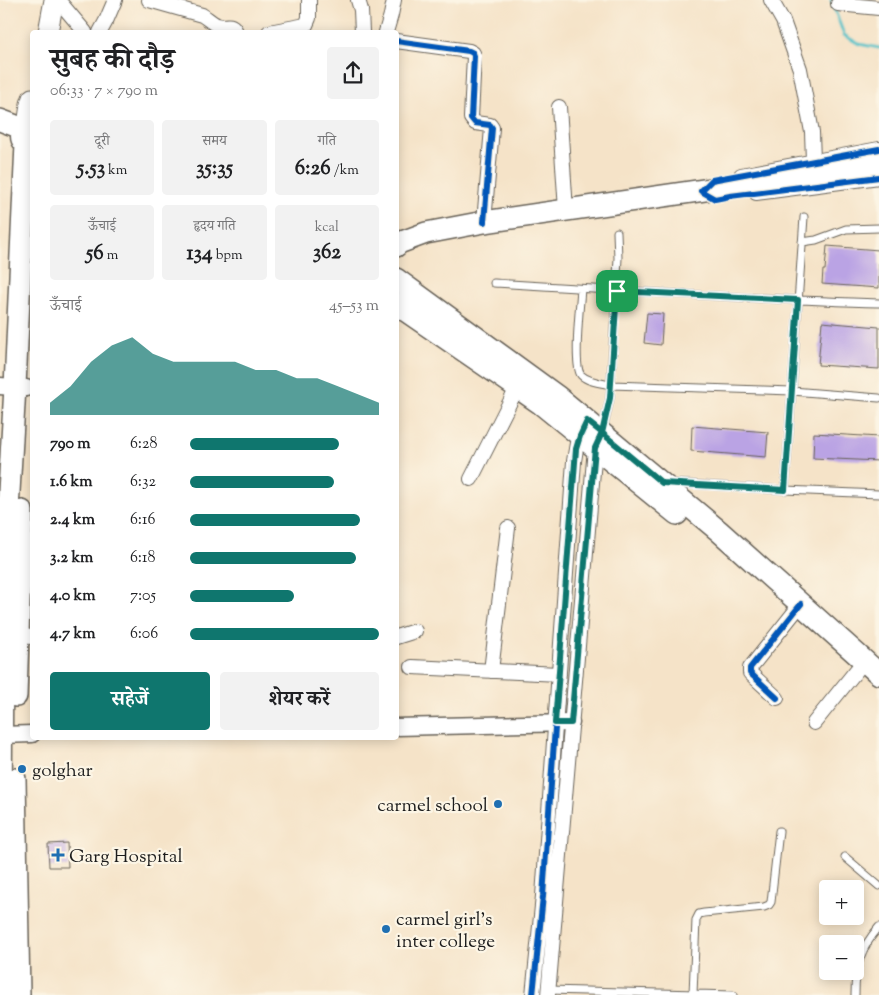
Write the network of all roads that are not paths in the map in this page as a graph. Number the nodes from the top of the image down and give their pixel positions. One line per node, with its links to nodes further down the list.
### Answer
1 (54, 0): 11 (main road)
2 (58, 0): 12 (street)
3 (114, 0): 13 (street)
4 (149, 0): 14 (street)
5 (309, 0): 15 (street)
6 (358, 0): 16 (street)
7 (394, 0): 17 (street)
8 (771, 0): 25 (street)
9 (838, 4): 10 (street)
10 (879, 8)
11 (48, 30)
12 (83, 30)
13 (101, 30)
14 (235, 30)
15 (278, 30)
16 (362, 30)
17 (387, 30)
18 (399, 41): 31 (street)
19 (30, 104): 23 (main road)
20 (559, 107): 29 (street)
21 (0, 120): 23 (main road)
22 (0, 132): 23 (main road)
23 (27, 135): 49 (main road)
24 (879, 150): 25 (street)
25 (813, 161): 28 (street)
26 (879, 164): 28 (main road)
27 (879, 177): 28 (street)
28 (702, 191): 29 (main road)
29 (566, 210): 31 (main road)
30 (804, 217): 37 (lane)
31 (484, 222): 34 (main road)
32 (879, 228): 37 (lane)
33 (399, 231): 34 (main road)
34 (426, 232): 38 (main road)
35 (618, 232): 42 (lane)
36 (30, 237): 49 (main road)
37 (802, 242): 43 (lane)
38 (399, 243)
39 (399, 281): 51 (main road)
40 (494, 283): 41 (lane)
41 (581, 289): 42 (lane); 46 (lane)
42 (617, 291): 43 (lane); 46 (lane)
43 (798, 300): 44 (lane); 48 (lane)
44 (879, 303)
45 (399, 306): 47 (main road)
46 (611, 384): 48 (lane); 51 (lane)
47 (517, 388): 51 (main road); 52 (street)
48 (792, 391): 50 (lane); 54 (lane)
49 (13, 392): 58 (main road)
50 (879, 398)
51 (591, 434): 53 (main road); 57 (main road); 64 (street); 68 (street)
52 (471, 479)
53 (662, 483): 54 (lane); 57 (main road)
54 (785, 490): 55 (lane)
55 (879, 494)
56 (508, 528): 63 (street)
57 (797, 609): 62 (main road); 67 (street)
58 (12, 625): 65 (main road); 71 (main road)
59 (414, 631): 60 (street)
60 (399, 636)
61 (412, 667): 63 (street)
62 (869, 668): 66 (main road); 69 (street)
63 (491, 671): 64 (street)
64 (559, 674): 68 (street)
65 (1, 682): 71 (main road)
66 (879, 689)
67 (777, 698)
68 (563, 723): 70 (street); 77 (street); 81 (street)
69 (814, 723)
70 (399, 727)
71 (10, 742): 73 (main road)
72 (779, 830): 78 (lane)
73 (6, 846): 79 (main road); 80 (main road)
74 (845, 856): 75 (lane)
75 (879, 886)
76 (879, 927): 83 (lane)
77 (549, 993): 78 (lane)
78 (693, 994): 82 (lane)
79 (2, 995)
80 (19, 995)
81 (533, 995)
82 (733, 995)
83 (855, 995)

